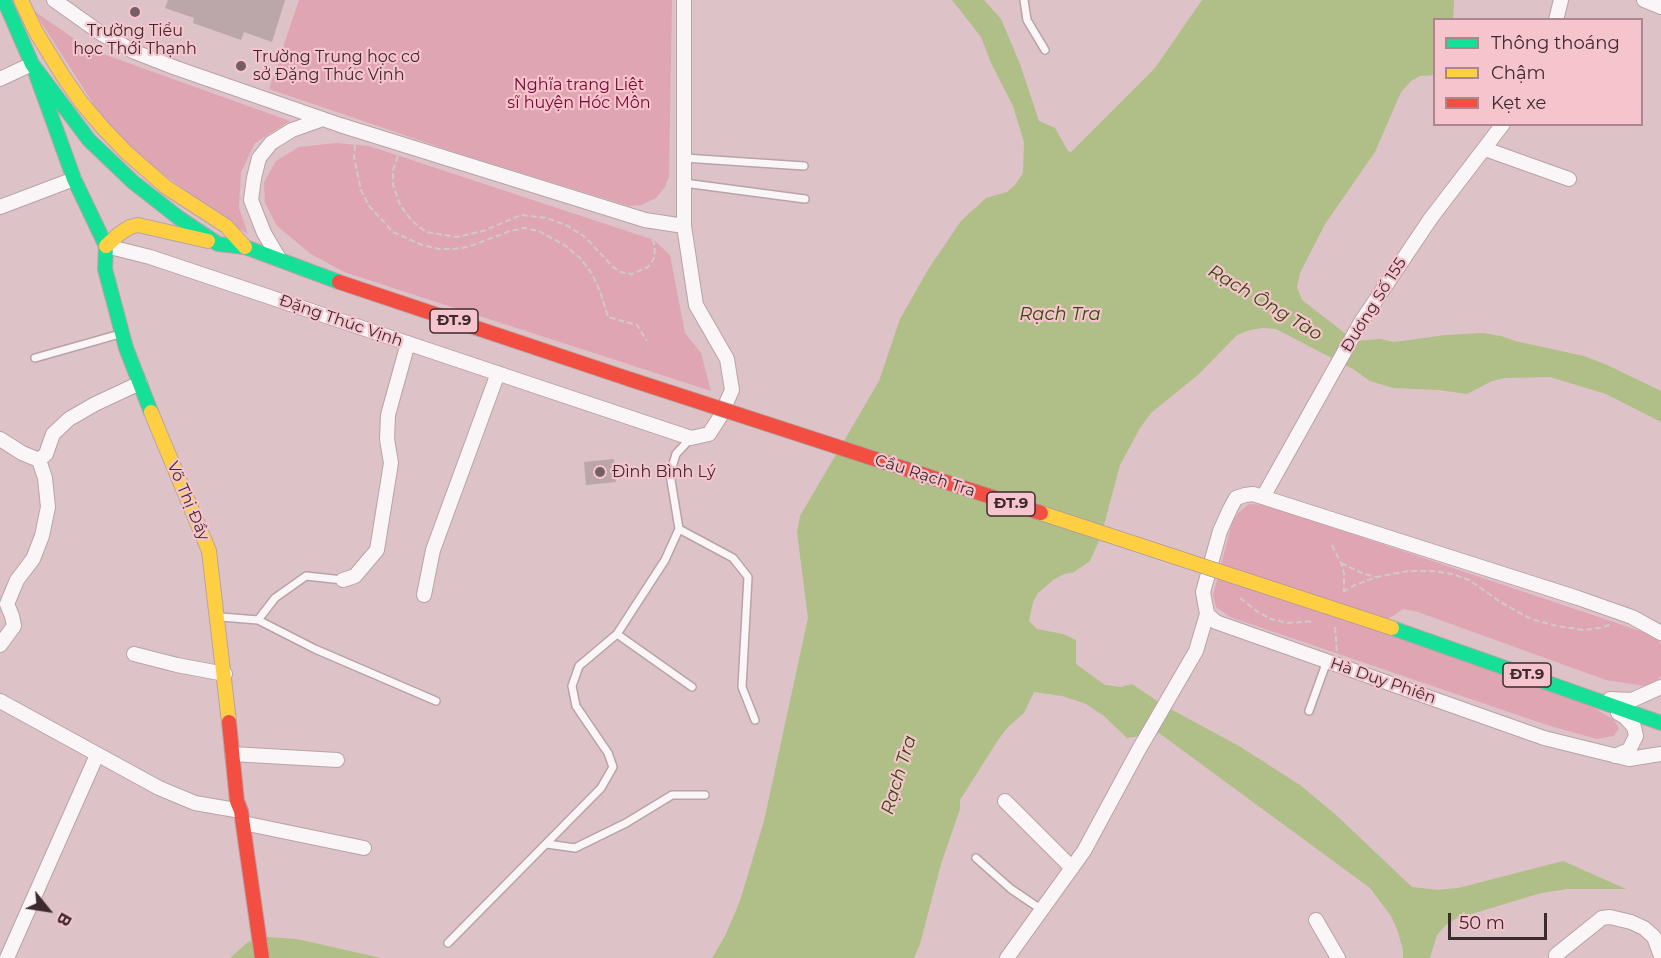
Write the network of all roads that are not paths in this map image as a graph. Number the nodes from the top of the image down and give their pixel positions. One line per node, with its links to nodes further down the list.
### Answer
1 (4, 0): 11 (main road, ĐT.9)
2 (21, 0): 26 (main road, ĐT.9)
3 (54, 0): 13 (street)
4 (684, 0): 16 (street)
5 (1024, 0): 10 (lane)
6 (1561, 0): 9 (street)
7 (1644, 0): 8 (street)
8 (1661, 7)
9 (1556, 18)
10 (1046, 50)
11 (32, 64): 12 (street); 18 (main road, Võ Thị Đầy); 24 (main road, ĐT.9)
12 (0, 79)
13 (323, 119): 23 (street); 27 (street)
14 (1502, 126): 15 (street, Đương Số 155)
15 (1485, 149): 19 (street); 36 (street, Đương Số 155)
16 (684, 158): 17 (lane); 20 (street)
17 (804, 166)
18 (75, 179): 22 (street); 25 (main road, Võ Thị Đầy)
19 (1569, 179)
20 (684, 183): 21 (lane); 23 (street)
21 (806, 199)
22 (0, 207)
23 (684, 226): 33 (street)
24 (218, 244): 25 (main road); 26 (main road, ĐT.9)
25 (106, 246): 28 (main road, Võ Thị Đầy); 29 (street, Đặng Thúc Vịnh)
26 (245, 247): 27 (main road, ĐT.9)
27 (280, 260): 51 (main road, Cầu Rạch Tra / ĐT.9, bridge)
28 (123, 334): 30 (lane); 32 (main road, Võ Thị Đầy)
29 (408, 343): 31 (street, Đặng Thúc Vịnh); 38 (street)
30 (35, 358)
31 (498, 373): 33 (street, Đặng Thúc Vịnh); 39 (street)
32 (140, 383): 35 (street); 41 (main road, Võ Thị Đầy)
33 (691, 438): 37 (lane)
34 (0, 439): 35 (street)
35 (39, 460): 45 (street)
36 (1263, 497): 40 (street); 43 (street)
37 (679, 529): 44 (lane); 55 (lane)
38 (343, 580): 42 (lane)
39 (424, 595)
40 (1207, 614): 47 (street, Hà Duy Phiên); 68 (street)
41 (218, 616): 42 (lane); 48 (main road, Võ Thị Đầy)
42 (258, 620): 52 (lane)
43 (1661, 633)
44 (617, 634): 49 (lane); 65 (lane)
45 (0, 645)
46 (134, 654): 48 (street)
47 (1332, 663): 54 (lane); 60 (street, Hà Duy Phiên)
48 (225, 674): 57 (main road, Võ Thị Đầy)
49 (692, 687)
50 (1661, 687): 51 (street)
51 (1596, 699): 56 (main road, ĐT.9); 60 (street)
52 (436, 700)
53 (0, 701): 59 (street)
54 (1309, 711)
55 (755, 720)
56 (1661, 723)
57 (232, 754): 61 (street); 64 (main road, Võ Thị Đầy)
58 (1661, 754): 60 (street, Hà Duy Phiên)
59 (98, 755): 64 (street); 74 (street)
60 (1615, 756)
61 (337, 760)
62 (705, 795): 65 (lane)
63 (1005, 801): 68 (street)
64 (242, 817): 66 (street); 75 (main road, Võ Thị Đầy)
65 (547, 844): 71 (lane)
66 (364, 848)
67 (976, 858): 69 (lane)
68 (1072, 868): 69 (street)
69 (1042, 910): 76 (street)
70 (1316, 920): 77 (street)
71 (448, 943)
72 (1556, 955): 73 (street)
73 (1661, 956)
74 (8, 958)
75 (262, 958)
76 (1007, 958)
77 (1338, 958)

